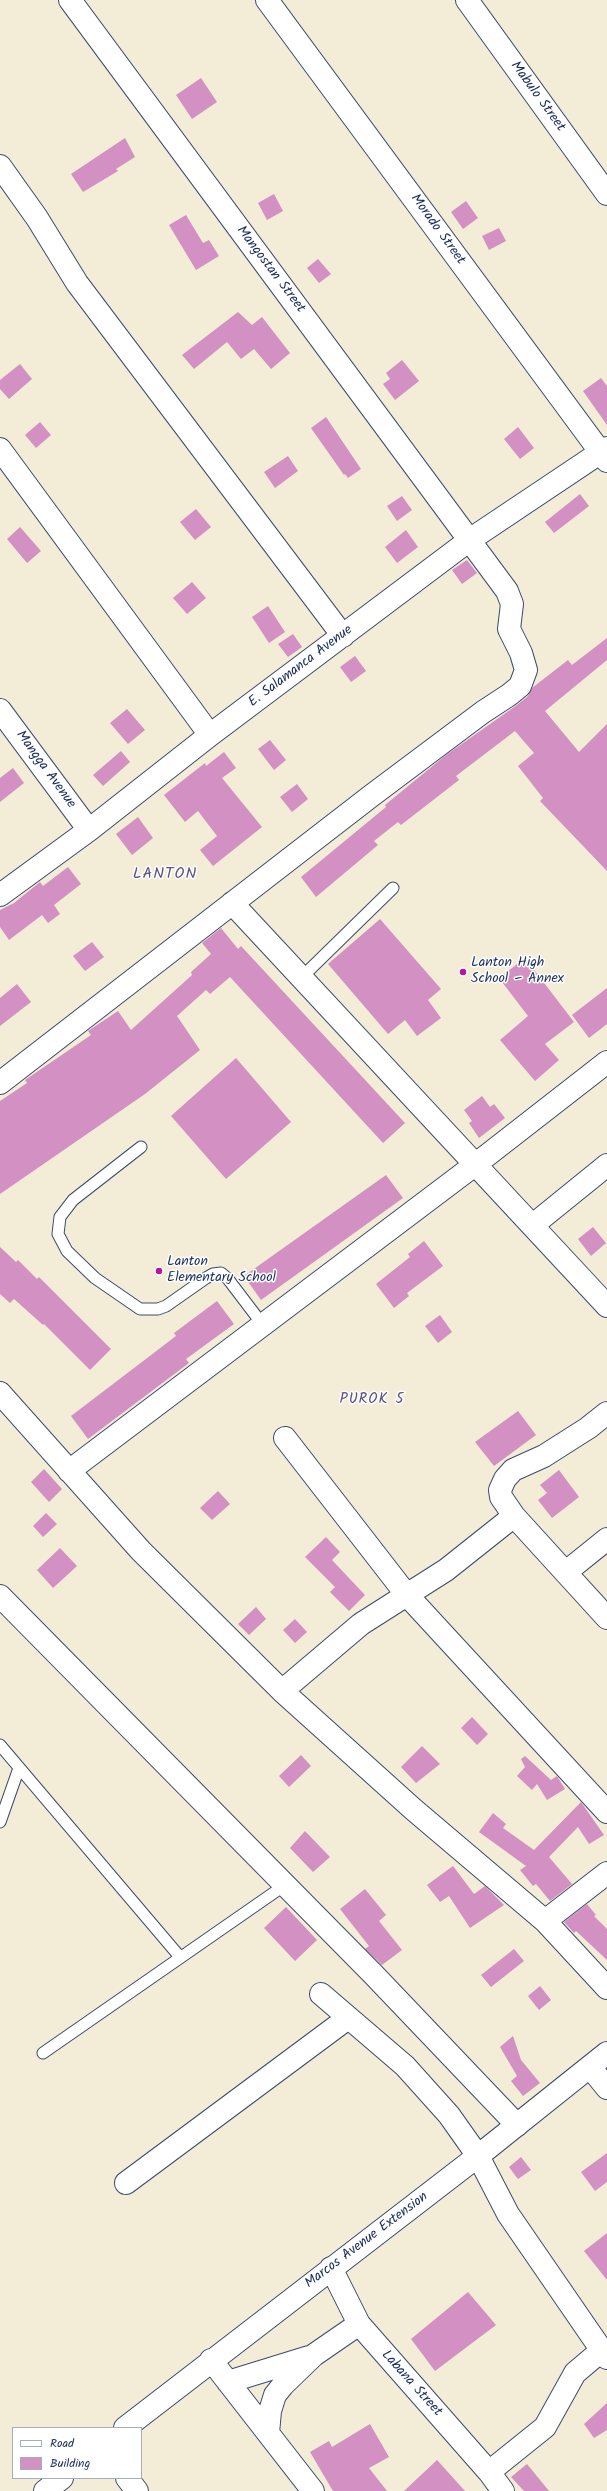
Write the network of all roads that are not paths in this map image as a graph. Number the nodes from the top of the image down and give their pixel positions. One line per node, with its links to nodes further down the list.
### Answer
1 (70, 0): 8 (street, Mangostan Street)
2 (267, 0): 7 (street, Morado Street)
3 (467, 0): 5 (street, Mabulo Street)
4 (0, 166): 9 (street)
5 (607, 194)
6 (0, 449): 11 (street)
7 (605, 454): 8 (street, E. Salamanca Avenue)
8 (471, 539): 9 (street, E. Salamanca Avenue); 15 (street, Mangostan Street)
9 (343, 636): 11 (street, E. Salamanca Avenue)
10 (0, 710): 12 (street, Mangga Avenue)
11 (210, 735): 12 (street, E. Salamanca Avenue)
12 (89, 830): 14 (street, E. Salamanca Avenue)
13 (393, 888): 16 (lane)
14 (0, 895)
15 (232, 903): 16 (street); 18 (street, Mangostan Street)
16 (301, 978): 20 (street)
17 (607, 1062): 20 (street)
18 (0, 1083)
19 (141, 1147): 24 (lane)
20 (476, 1164): 22 (street); 24 (street)
21 (607, 1165): 22 (street)
22 (533, 1225): 23 (street)
23 (607, 1306)
24 (262, 1325): 28 (street)
25 (0, 1393): 28 (street)
26 (607, 1413): 29 (street)
27 (285, 1438): 32 (street)
28 (69, 1471): 35 (street)
29 (514, 1516): 31 (street); 32 (street)
30 (607, 1539): 31 (street)
31 (566, 1572): 34 (street)
32 (406, 1594): 35 (street); 38 (street)
33 (0, 1596): 41 (street)
34 (607, 1618)
35 (282, 1691): 42 (street)
36 (0, 1745): 37 (lane)
37 (19, 1768): 39 (lane); 43 (lane)
38 (607, 1812)
39 (0, 1822)
40 (607, 1873): 42 (street)
41 (284, 1885): 43 (lane); 51 (street)
42 (545, 1920): 44 (street)
43 (180, 1957): 47 (lane)
44 (607, 1988)
45 (321, 1994): 46 (street)
46 (348, 2018): 52 (street); 53 (street)
47 (43, 2053)
48 (607, 2053): 49 (street, Marcos Avenue Extension)
49 (590, 2067): 50 (street); 51 (street, Marcos Avenue Extension)
50 (607, 2088)
51 (517, 2125): 52 (street, Marcos Avenue Extension)
52 (478, 2156): 54 (street, Marcos Avenue Extension); 56 (street)
53 (126, 2183)
54 (332, 2268): 55 (street, Labana Street); 58 (street, Marcos Avenue Extension)
55 (359, 2324): 57 (street); 62 (street, Labana Street)
56 (604, 2354): 62 (street)
57 (314, 2355): 59 (street); 61 (street)
58 (211, 2360): 59 (street); 60 (street, Marcos Avenue Extension)
59 (228, 2382): 61 (street)
60 (126, 2427)
61 (268, 2433): 67 (street)
62 (489, 2472): 68 (street, Labana Street)
63 (61, 2479): 65 (street)
64 (127, 2479): 66 (street)
65 (45, 2491)
66 (137, 2491)
67 (313, 2491)
68 (503, 2491)

